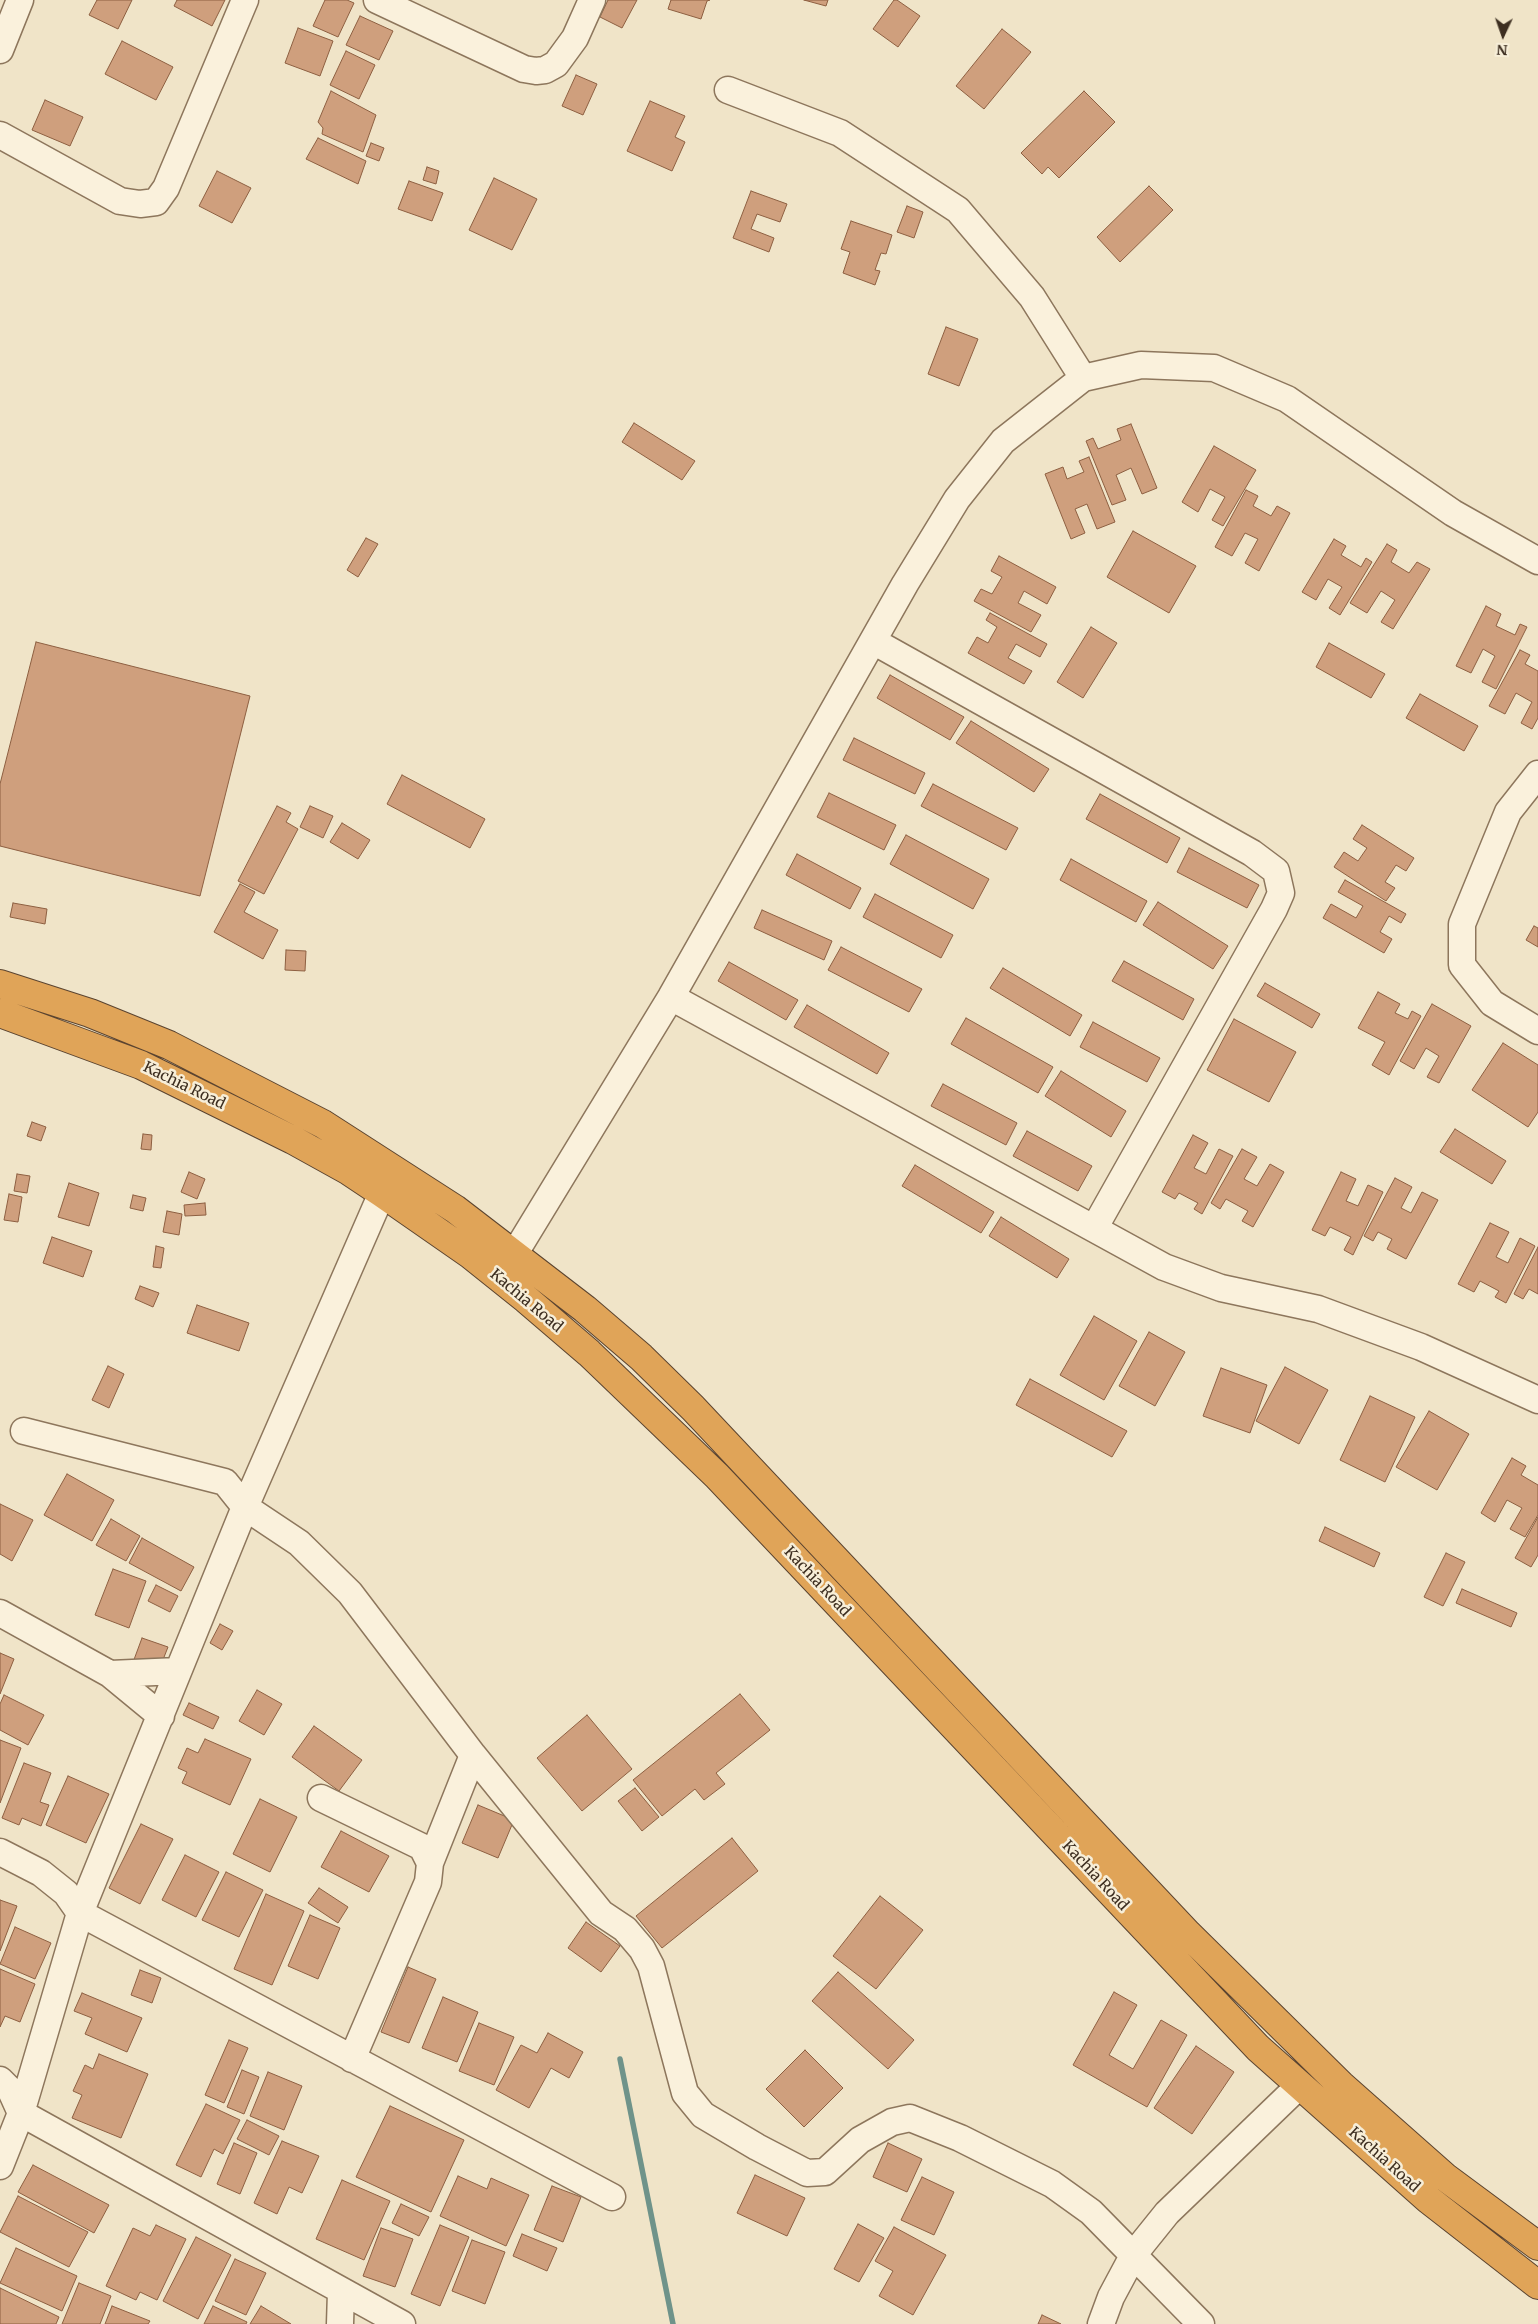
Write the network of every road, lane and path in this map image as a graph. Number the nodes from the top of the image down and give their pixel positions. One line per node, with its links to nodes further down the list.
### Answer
1 (20, 0): 5 (street)
2 (245, 0): 7 (street)
3 (376, 0): 4 (street)
4 (592, 0)
5 (0, 50)
6 (728, 90): 8 (street)
7 (0, 135)
8 (1083, 378): 9 (street); 10 (street)
9 (1538, 561)
10 (873, 641): 13 (street); 17 (street)
11 (1538, 774): 15 (street)
12 (0, 984): 18 (highway, Kachia Road)
13 (671, 997): 17 (street); 18 (street)
14 (0, 1012): 16 (highway, Kachia Road)
15 (1538, 1031)
16 (382, 1193): 21 (street); 33 (highway, Kachia Road)
17 (1095, 1227): 19 (street)
18 (515, 1253): 37 (highway, Kachia Road)
19 (1538, 1400)
20 (24, 1431): 21 (street)
21 (245, 1507): 23 (street); 26 (street)
22 (0, 1613): 24 (street)
23 (178, 1671): 24 (street); 25 (street)
24 (110, 1674): 25 (street)
25 (161, 1716): 30 (street)
26 (473, 1754): 29 (street); 38 (street)
27 (321, 1798): 29 (street)
28 (0, 1852): 30 (street)
29 (430, 1863): 31 (street)
30 (80, 1913): 31 (street); 34 (street)
31 (352, 2059): 36 (street)
32 (0, 2080): 34 (street)
33 (1300, 2085): 38 (street); 39 (highway, Kachia Road)
34 (21, 2113): 35 (street); 40 (street)
35 (0, 2166)
36 (612, 2197)
37 (1538, 2246)
38 (1134, 2254): 43 (street); 44 (street)
39 (1538, 2285)
40 (341, 2292): 41 (street); 42 (street)
41 (340, 2324)
42 (402, 2324)
43 (1101, 2324)
44 (1200, 2324)

